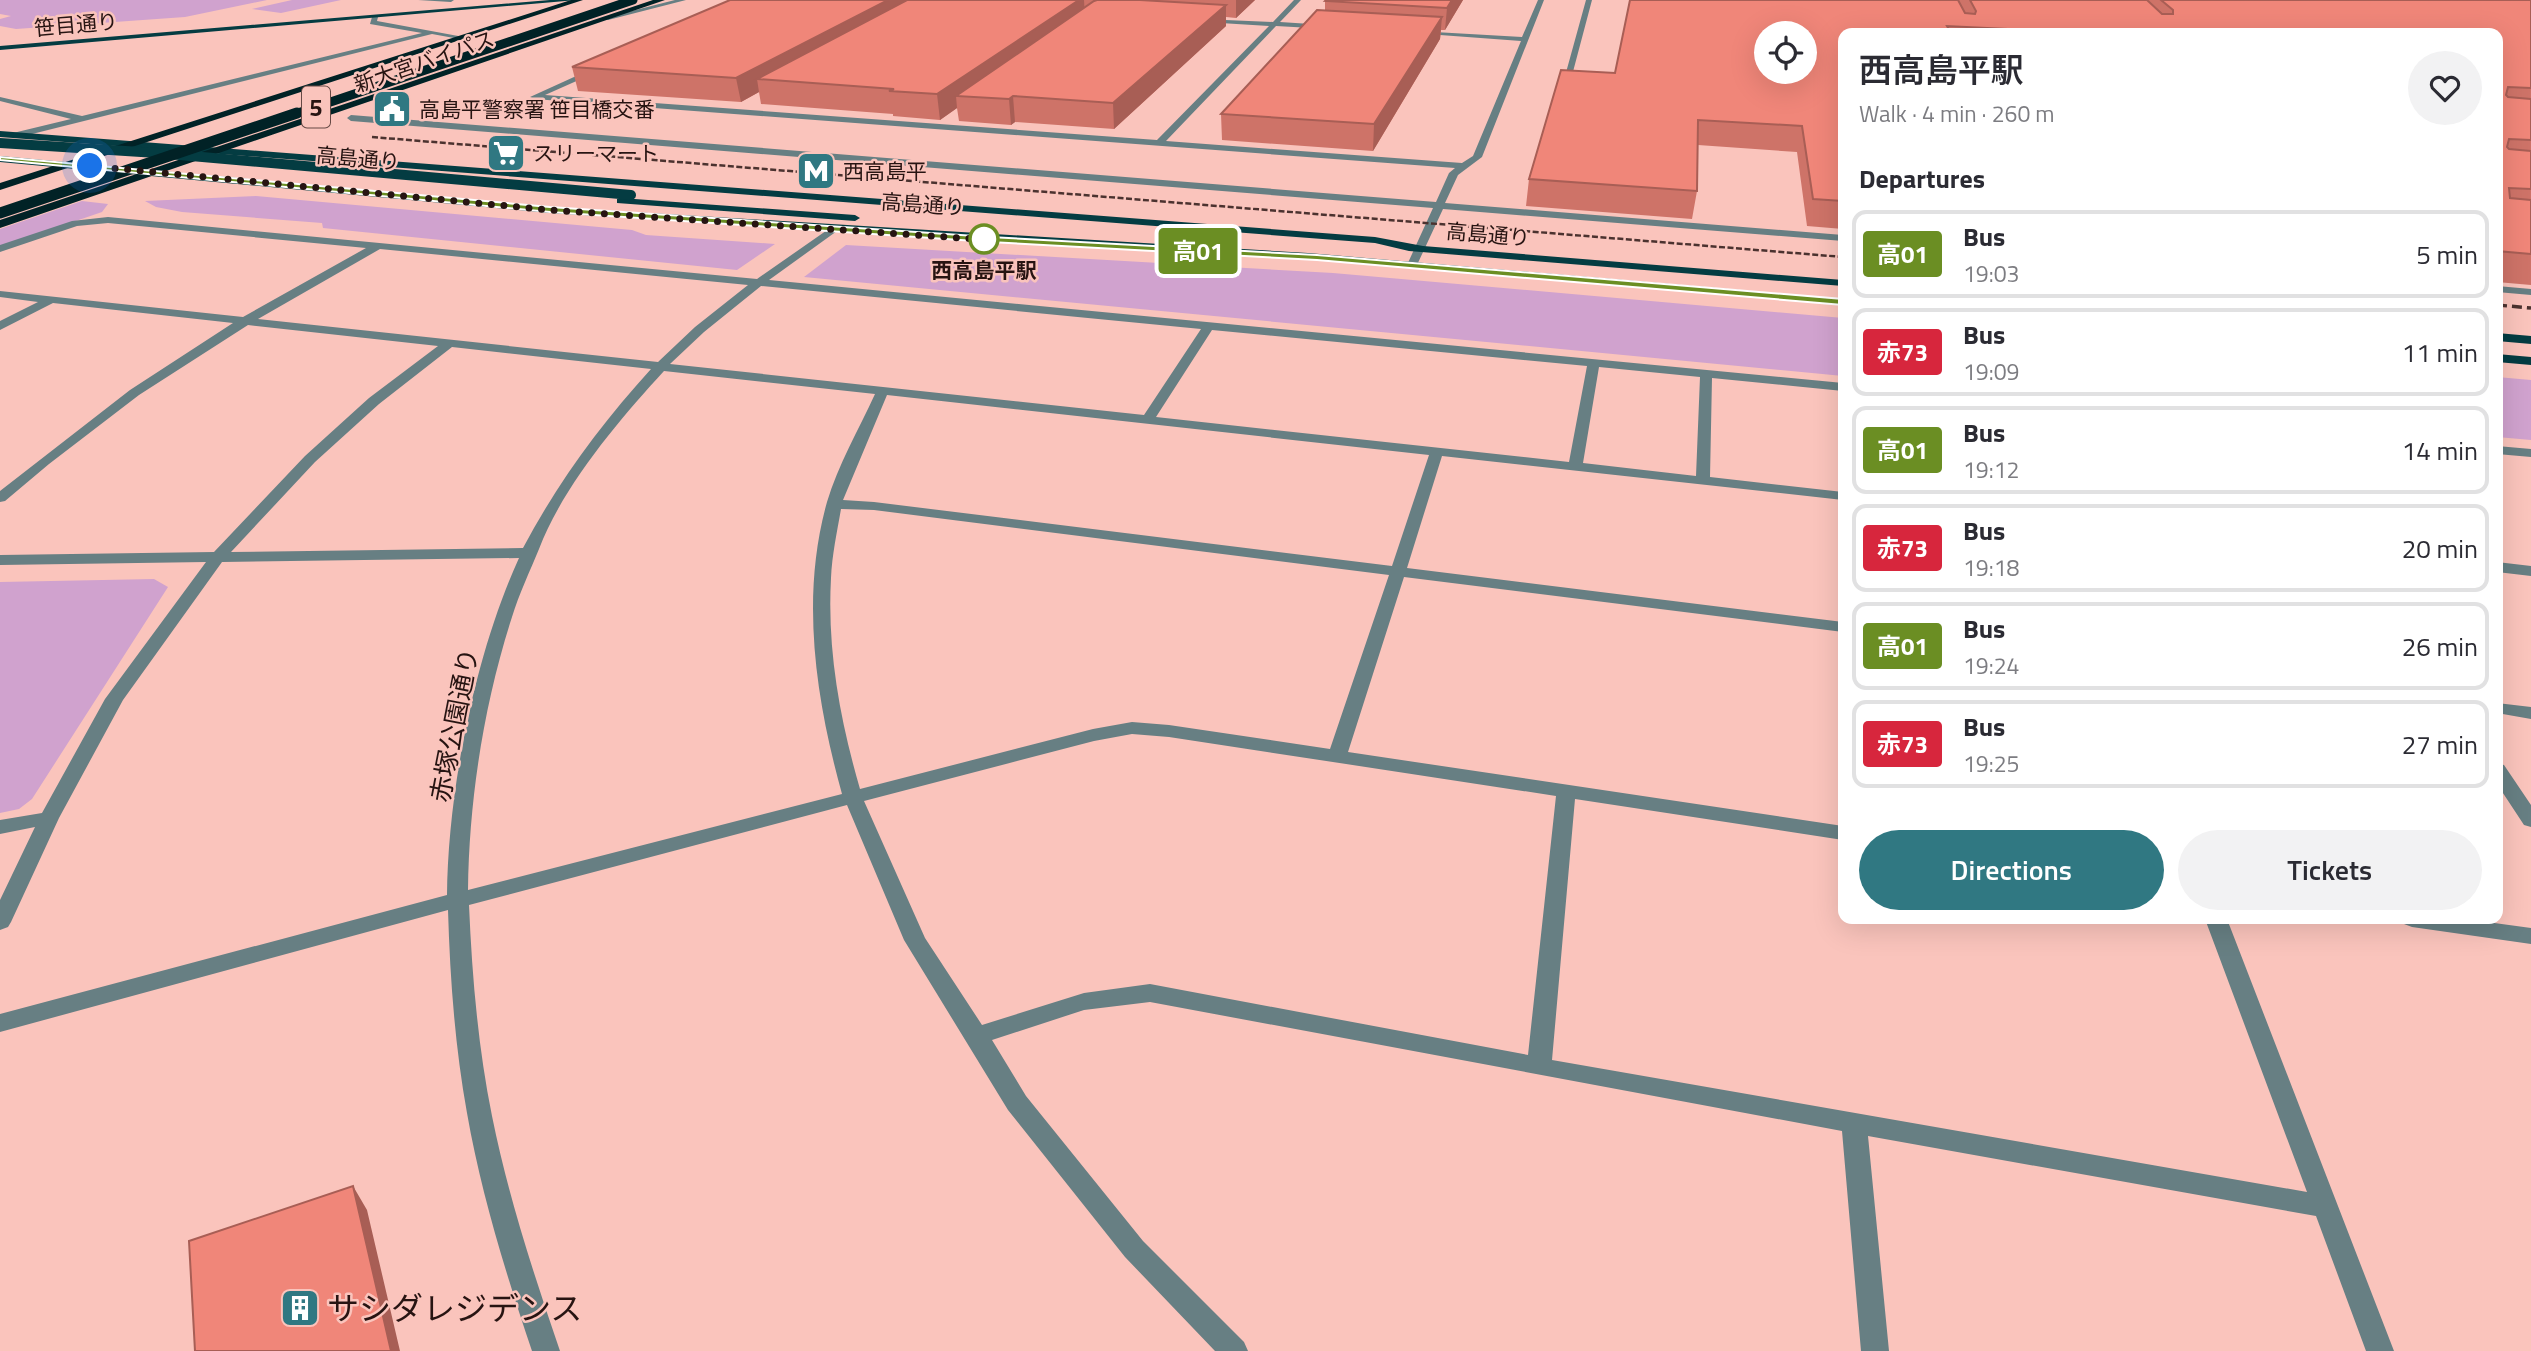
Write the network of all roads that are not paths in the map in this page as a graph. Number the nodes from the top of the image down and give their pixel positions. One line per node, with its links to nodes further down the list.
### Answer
1 (421, 0): 2 (street)
2 (451, 0)
3 (523, 0): 21 (main road, 笹目通り)
4 (576, 0): 12 (main road, 笹目通り); 19 (highway, 新大宮バイパス)
5 (608, 0): 44 (highway, 5, bridge)
6 (633, 0): 46 (highway, 5, bridge)
7 (661, 0): 13 (highway, 新大宮バイパス)
8 (683, 0): 13 (street)
9 (1298, 0): 15 (street)
10 (1541, 0): 20 (street)
11 (1589, 0): 23 (street)
12 (374, 17): 17 (street); 21 (main road, 笹目通り)
13 (608, 18): 37 (highway, 新大宮バイパス)
14 (1196, 20): 15 (street)
15 (1274, 24): 16 (street); 33 (street)
16 (1330, 28)
17 (433, 32): 19 (street); 29 (street)
18 (1414, 32): 20 (street)
19 (465, 38): 35 (highway, 新大宮バイパス)
20 (1525, 39): 40 (street)
21 (0, 45)
22 (610, 63): 26 (street)
23 (1579, 86)
24 (0, 99): 29 (street)
25 (748, 105): 26 (street)
26 (736, 111): 30 (street)
27 (351, 118): 45 (street)
28 (953, 118): 30 (street)
29 (82, 119): 32 (street)
30 (942, 126): 33 (street)
31 (0, 134): 32 (main road)
32 (16, 135): 35 (main road)
33 (1160, 142): 40 (street)
34 (0, 143): 43 (main road, 高島通り, bridge)
35 (136, 143): 37 (main road); 39 (highway, 新大宮バイパス)
36 (0, 149): 43 (main road, 高島通り, bridge)
37 (222, 149): 41 (highway, 新大宮バイパス); 51 (main road)
38 (0, 159): 39 (main road)
39 (68, 164): 41 (main road); 42 (highway, 新大宮バイパス)
40 (1465, 166): 45 (street)
41 (154, 172): 47 (highway, 新大宮バイパス); 48 (main road)
42 (0, 187)
43 (626, 198): 51 (main road, 高島通り); 53 (main road, 高島通り)
44 (0, 201)
45 (1438, 206): 49 (street); 51 (street)
46 (0, 213)
47 (0, 224)
48 (832, 229): 53 (main road); 55 (street, 赤塚公園通り)
49 (1838, 238)
50 (378, 246): 52 (street); 55 (street); 62 (street)
51 (1419, 248): 54 (street); 56 (main road, 高島通り)
52 (0, 249)
53 (1317, 257): 54 (main road, 高島通り)
54 (1412, 265): 61 (main road, 高島通り)
55 (761, 281): 64 (street); 71 (street, 赤塚公園通り)
56 (1838, 283)
57 (2503, 290): 58 (street)
58 (2531, 292)
59 (0, 294): 60 (street)
60 (50, 300): 62 (street); 63 (street)
61 (1838, 302)
62 (242, 322): 67 (street); 82 (street)
63 (0, 326)
64 (1209, 326): 70 (street); 75 (street)
65 (2503, 338): 66 (main road)
66 (2531, 340)
67 (448, 344): 71 (street); 85 (street)
68 (2503, 359): 69 (main road)
69 (2531, 361)
70 (1594, 363): 72 (street); 79 (street)
71 (660, 367): 74 (street); 84 (street, 赤塚公園通り)
72 (1706, 373): 73 (street); 80 (street)
73 (1838, 386)
74 (883, 390): 75 (street); 83 (street)
75 (1148, 419): 76 (street)
76 (1437, 451): 79 (street); 89 (street)
77 (2503, 451): 78 (street)
78 (2531, 453)
79 (1575, 466): 80 (street)
80 (1703, 481): 81 (street)
81 (1838, 495)
82 (0, 498)
83 (835, 504): 89 (street); 96 (street)
84 (530, 553): 85 (street); 101 (street, 赤塚公園通り)
85 (217, 558): 86 (street); 97 (street)
86 (0, 560)
87 (2503, 568): 88 (street)
88 (2531, 571)
89 (1396, 572): 90 (street); 93 (street)
90 (1838, 626)
91 (2503, 709): 92 (street)
92 (2531, 713)
93 (1337, 757): 95 (street); 96 (street)
94 (2503, 778): 98 (street)
95 (1566, 791): 100 (street); 108 (street)
96 (853, 797): 101 (street); 107 (street)
97 (48, 818): 99 (street); 102 (street)
98 (2531, 820)
99 (0, 827)
100 (1838, 832)
101 (458, 901): 106 (street); 111 (street, 赤塚公園通り)
102 (0, 922)
103 (2218, 924): 110 (street)
104 (2447, 924): 105 (street)
105 (2531, 936)
106 (0, 1023)
107 (977, 1036): 108 (street); 112 (street)
108 (1539, 1067): 109 (street)
109 (1854, 1124): 110 (street); 113 (street)
110 (2327, 1208): 114 (street)
111 (546, 1351)
112 (1234, 1351)
113 (1875, 1351)
114 (2381, 1351)

